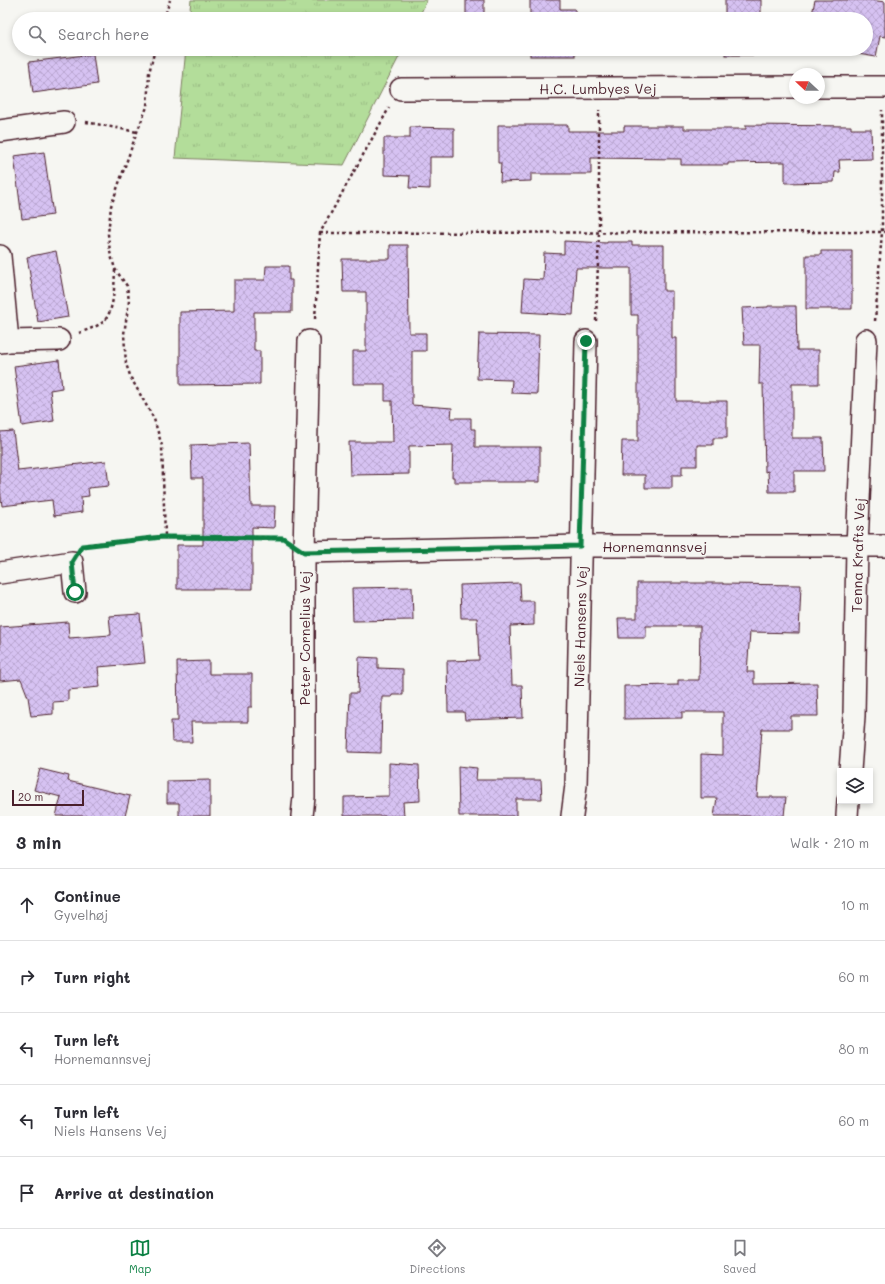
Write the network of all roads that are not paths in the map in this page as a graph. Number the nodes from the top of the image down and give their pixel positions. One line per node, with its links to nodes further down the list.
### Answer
1 (789, 87): 4 (street, H.C. Lumbyes Vej)
2 (825, 87): 3 (street)
3 (884, 87)
4 (401, 89)
5 (64, 122): 6 (street)
6 (0, 131)
7 (0, 256): 12 (street)
8 (59, 340): 12 (street)
9 (866, 340): 14 (street, Tenna Krafts Vej)
10 (309, 341): 16 (street, Peter Cornelius Vej)
11 (586, 341): 13 (street, Niels Hansens Vej)
12 (4, 342)
13 (580, 546): 14 (street, Hornemannsvej); 16 (street, Hornemannsvej); 22 (street, Niels Hansens Vej)
14 (857, 546): 15 (street, Hornemannsvej); 19 (street, Tenna Krafts Vej)
15 (885, 546)
16 (304, 552): 21 (street, Peter Cornelius Vej)
17 (0, 573): 18 (street)
18 (75, 592)
19 (850, 768)
20 (848, 804): 23 (street)
21 (302, 816)
22 (572, 816)
23 (847, 816)

